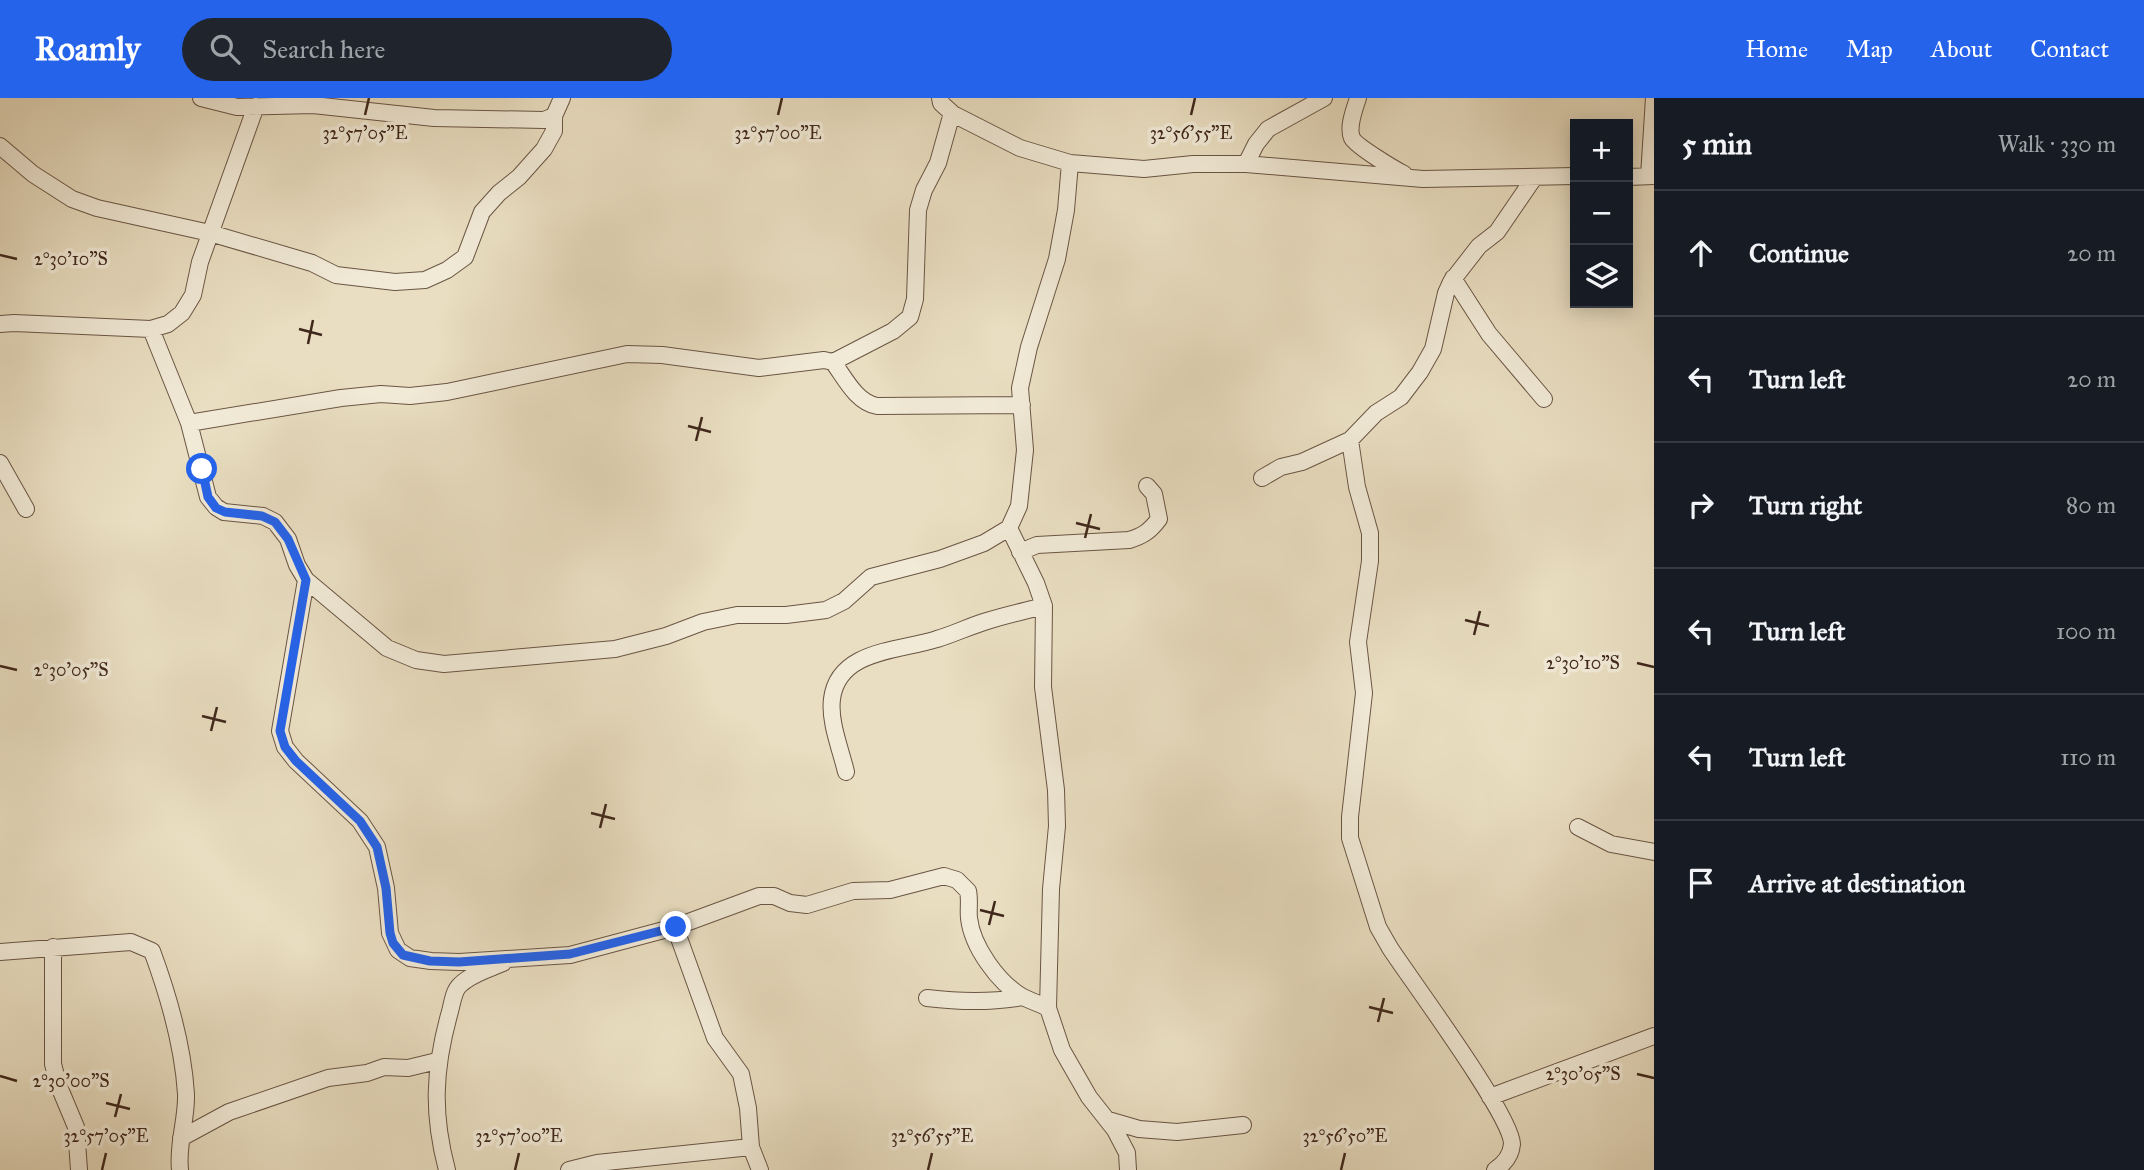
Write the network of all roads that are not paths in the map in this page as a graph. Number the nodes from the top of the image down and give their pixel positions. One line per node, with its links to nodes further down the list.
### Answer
1 (201, 98): 7 (street)
2 (562, 98): 9 (street)
3 (940, 98): 8 (street)
4 (1324, 98): 12 (street)
5 (1358, 98): 15 (street)
6 (1654, 98): 14 (street)
7 (256, 106): 9 (street); 18 (street)
8 (952, 113): 11 (street); 22 (street)
9 (554, 116): 18 (street)
10 (0, 146): 18 (street)
11 (1070, 163): 12 (street); 24 (street)
12 (1246, 164): 15 (street)
13 (1570, 176): 17 (street)
14 (1651, 176): 16 (street)
15 (1409, 177): 17 (street)
16 (1633, 177)
17 (1534, 178): 19 (street)
18 (210, 233): 21 (street)
19 (1453, 278): 23 (street); 26 (street)
20 (0, 324): 21 (street)
21 (151, 329): 25 (street)
22 (834, 362): 24 (street); 25 (street)
23 (1544, 398)
24 (1022, 405): 31 (street)
25 (190, 423): 33 (street)
26 (1350, 440): 28 (street); 47 (street)
27 (0, 463): 30 (street)
28 (1262, 478)
29 (1147, 485): 32 (street)
30 (26, 509)
31 (1009, 528): 32 (street); 33 (street)
32 (1020, 552): 34 (street)
33 (306, 580): 41 (street)
34 (1044, 606): 35 (street); 44 (street)
35 (846, 772)
36 (1578, 827): 37 (street)
37 (1654, 852)
38 (676, 927): 41 (street); 42 (street); 51 (street)
39 (53, 947): 40 (street); 50 (street); 52 (street)
40 (0, 952)
41 (514, 958): 46 (street)
42 (1023, 997): 43 (street); 44 (street)
43 (927, 998)
44 (1048, 1007): 48 (street)
45 (1654, 1036): 47 (street)
46 (437, 1060): 50 (street); 54 (street)
47 (1490, 1097): 58 (street)
48 (1108, 1120): 49 (street); 57 (street)
49 (1243, 1125)
50 (181, 1138): 53 (street)
51 (751, 1147): 55 (street); 56 (street)
52 (79, 1170)
53 (180, 1170)
54 (447, 1170)
55 (569, 1170)
56 (760, 1170)
57 (1128, 1170)
58 (1495, 1170)

